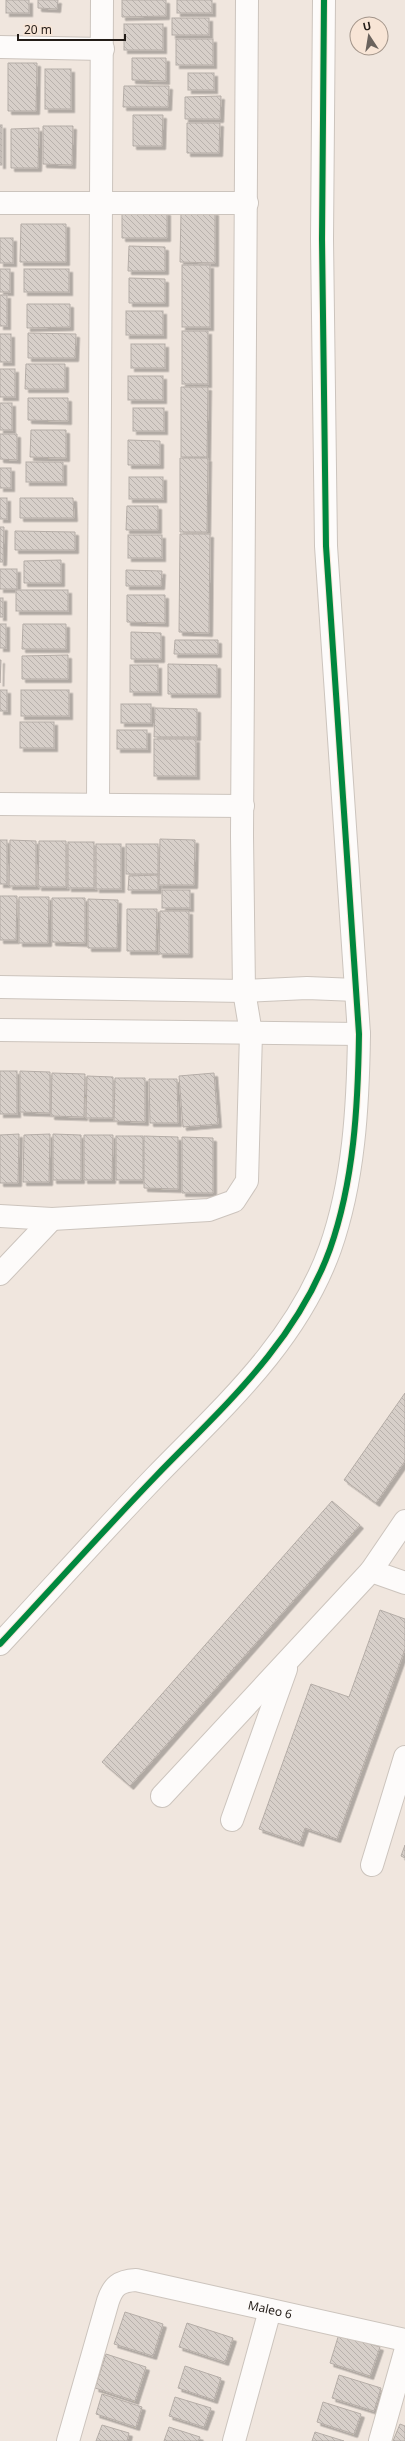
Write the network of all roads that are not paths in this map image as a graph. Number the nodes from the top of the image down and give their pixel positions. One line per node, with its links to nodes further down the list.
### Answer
1 (102, 0): 5 (street)
2 (246, 0): 6 (street)
3 (324, 0): 14 (street)
4 (0, 47): 5 (street)
5 (103, 49): 8 (street)
6 (247, 202): 8 (street); 11 (street)
7 (0, 203): 8 (street)
8 (102, 204): 10 (street)
9 (0, 804): 10 (street)
10 (98, 804): 11 (street)
11 (243, 806): 13 (street)
12 (0, 987): 13 (street)
13 (244, 990): 14 (street); 16 (street)
14 (356, 990): 17 (street)
15 (0, 1030): 16 (street)
16 (251, 1033): 17 (street); 19 (street)
17 (359, 1034): 24 (street)
18 (0, 1216): 19 (street)
19 (52, 1219): 20 (street)
20 (0, 1274)
21 (405, 1521): 22 (street)
22 (371, 1571): 23 (street); 25 (street)
23 (405, 1583)
24 (0, 1644)
25 (289, 1659): 27 (street); 28 (street)
26 (405, 1757): 29 (street)
27 (162, 1796)
28 (232, 1820)
29 (372, 1865)
30 (270, 2310): 31 (street, Maleo 6); 33 (street, Maleo 6); 34 (street)
31 (405, 2340)
32 (405, 2352): 35 (street)
33 (68, 2441)
34 (234, 2441)
35 (380, 2441)

